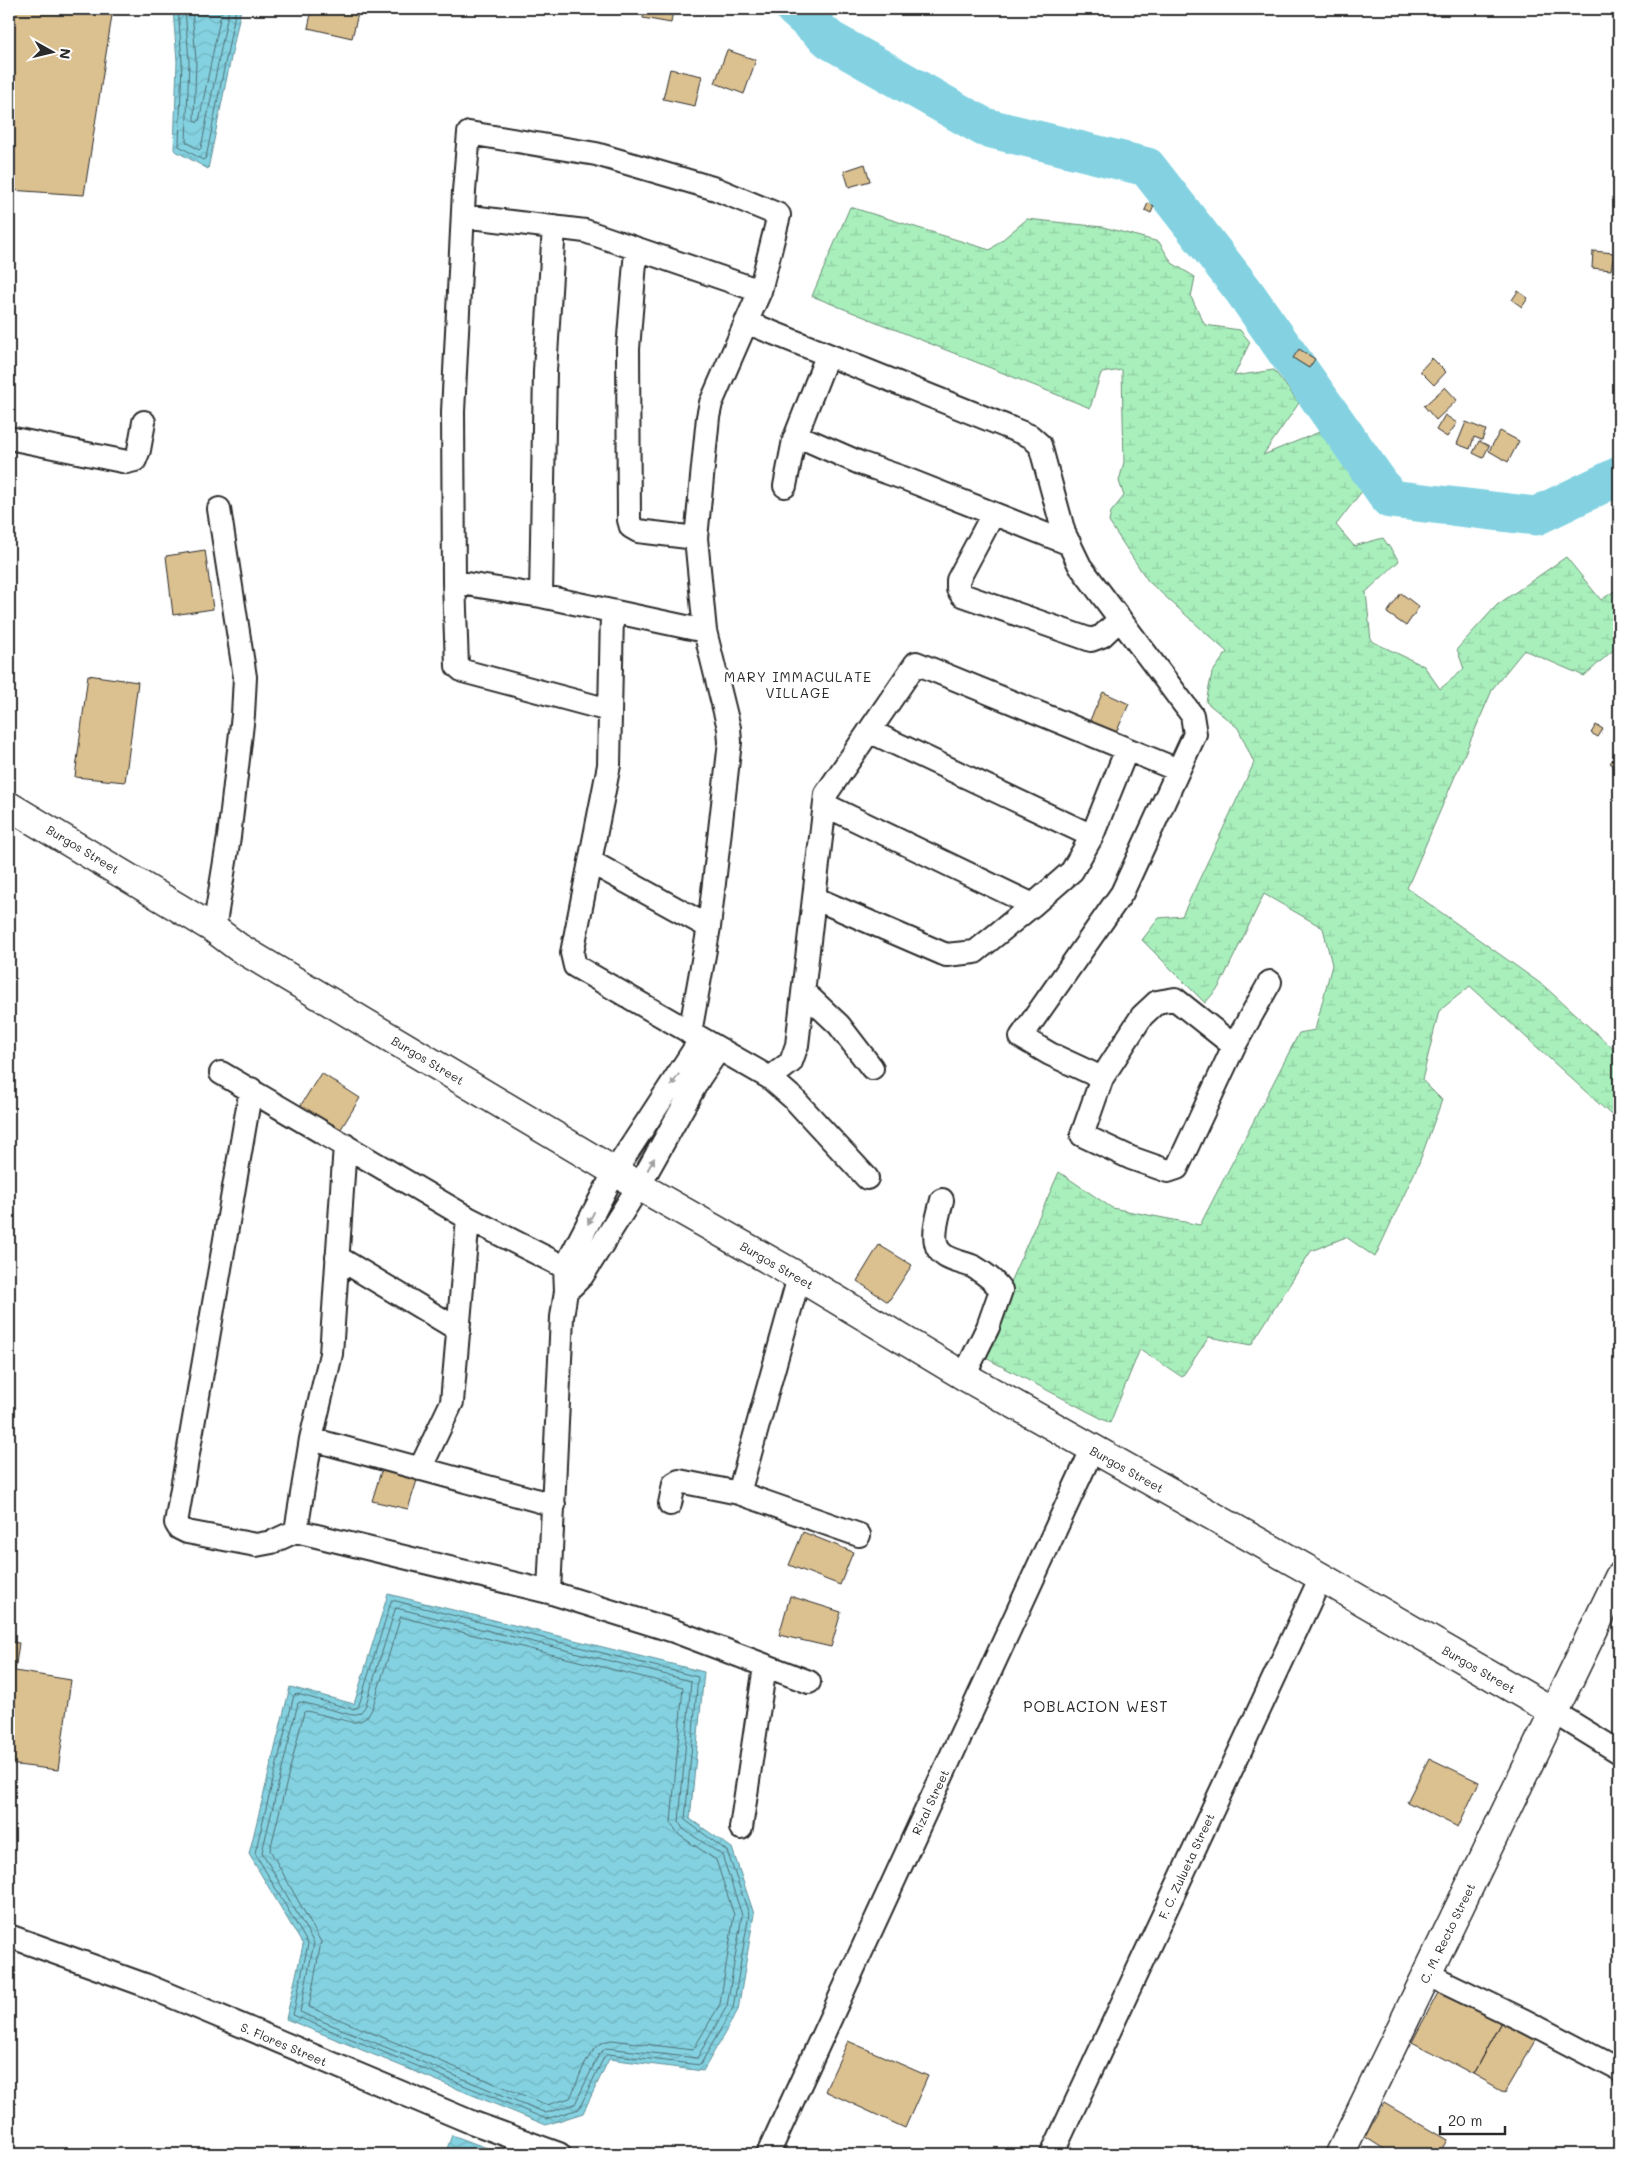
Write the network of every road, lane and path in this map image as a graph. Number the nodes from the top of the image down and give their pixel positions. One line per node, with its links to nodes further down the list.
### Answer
1 (463, 216): 2 (street); 4 (street); 15 (street)
2 (554, 227): 3 (street); 16 (street)
3 (636, 250): 4 (street); 13 (street)
4 (760, 291): 5 (street)
5 (746, 322): 6 (street); 13 (street)
6 (827, 356): 8 (street); 14 (street)
7 (144, 422): 9 (street)
8 (796, 435): 10 (street); 12 (street)
9 (9, 438)
10 (785, 486)
11 (219, 509): 31 (street)
12 (993, 514): 14 (street); 18 (street)
13 (696, 538): 19 (street)
14 (1070, 544): 18 (street)
15 (454, 582): 16 (street); 20 (street)
16 (541, 596): 17 (street)
17 (612, 613): 19 (street); 20 (street)
18 (1120, 619): 23 (street)
19 (705, 631): 30 (street)
20 (610, 710): 27 (street)
21 (869, 731): 22 (street); 24 (street); 26 (street)
22 (1127, 749): 23 (street); 26 (street)
23 (1178, 770): 39 (street)
24 (825, 805): 28 (street); 29 (street)
25 (9, 806): 31 (street, Burgos Street)
26 (1092, 836): 29 (street)
27 (591, 862): 30 (street); 34 (street)
28 (814, 898): 29 (street); 33 (street)
29 (1033, 905)
30 (709, 927): 34 (street)
31 (214, 929): 42 (street, Burgos Street)
32 (1270, 982): 35 (street)
33 (804, 992): 36 (street); 38 (street)
34 (703, 1040): 38 (street); 42 (street, one-way to 42); 44 (street, one-way to 34)
35 (1234, 1046): 39 (street); 39 (street)
36 (872, 1068)
37 (221, 1073): 40 (street)
38 (770, 1078): 43 (street)
39 (1102, 1078)
40 (251, 1089): 41 (street); 58 (street)
41 (345, 1145): 46 (street); 47 (street)
42 (615, 1171): 44 (street, Burgos Street); 48 (street, one-way to 48)
43 (867, 1178)
44 (639, 1186): 48 (street); 49 (street, Burgos Street)
45 (942, 1200): 51 (street)
46 (468, 1218): 48 (street); 50 (street)
47 (337, 1258): 50 (street); 52 (street)
48 (574, 1272): 57 (street)
49 (799, 1278): 51 (street, Burgos Street); 55 (street)
50 (458, 1330): 54 (street)
51 (964, 1376): 53 (street, Burgos Street)
52 (310, 1439): 54 (street); 58 (street)
53 (1092, 1450): 60 (street, Burgos Street); 72 (street, Rizal Street)
54 (420, 1469): 57 (street)
55 (739, 1493): 56 (street); 59 (street)
56 (670, 1504)
57 (554, 1506): 62 (street)
58 (296, 1531): 62 (street)
59 (859, 1534)
60 (1321, 1577): 65 (street, Burgos Street); 73 (street, F. C. Zulueta Street)
61 (1619, 1577): 65 (street, C. M. Recto Street)
62 (549, 1592): 63 (street)
63 (766, 1666): 64 (street); 67 (street)
64 (809, 1682)
65 (1554, 1712): 66 (street); 69 (street, C. M. Recto Street)
66 (1619, 1752)
67 (740, 1828)
68 (9, 1936): 71 (street, S. Flores Street)
69 (1427, 1974): 70 (street); 74 (street, C. M. Recto Street)
70 (1619, 2070)
71 (559, 2154)
72 (768, 2154)
73 (1052, 2154)
74 (1340, 2154)

